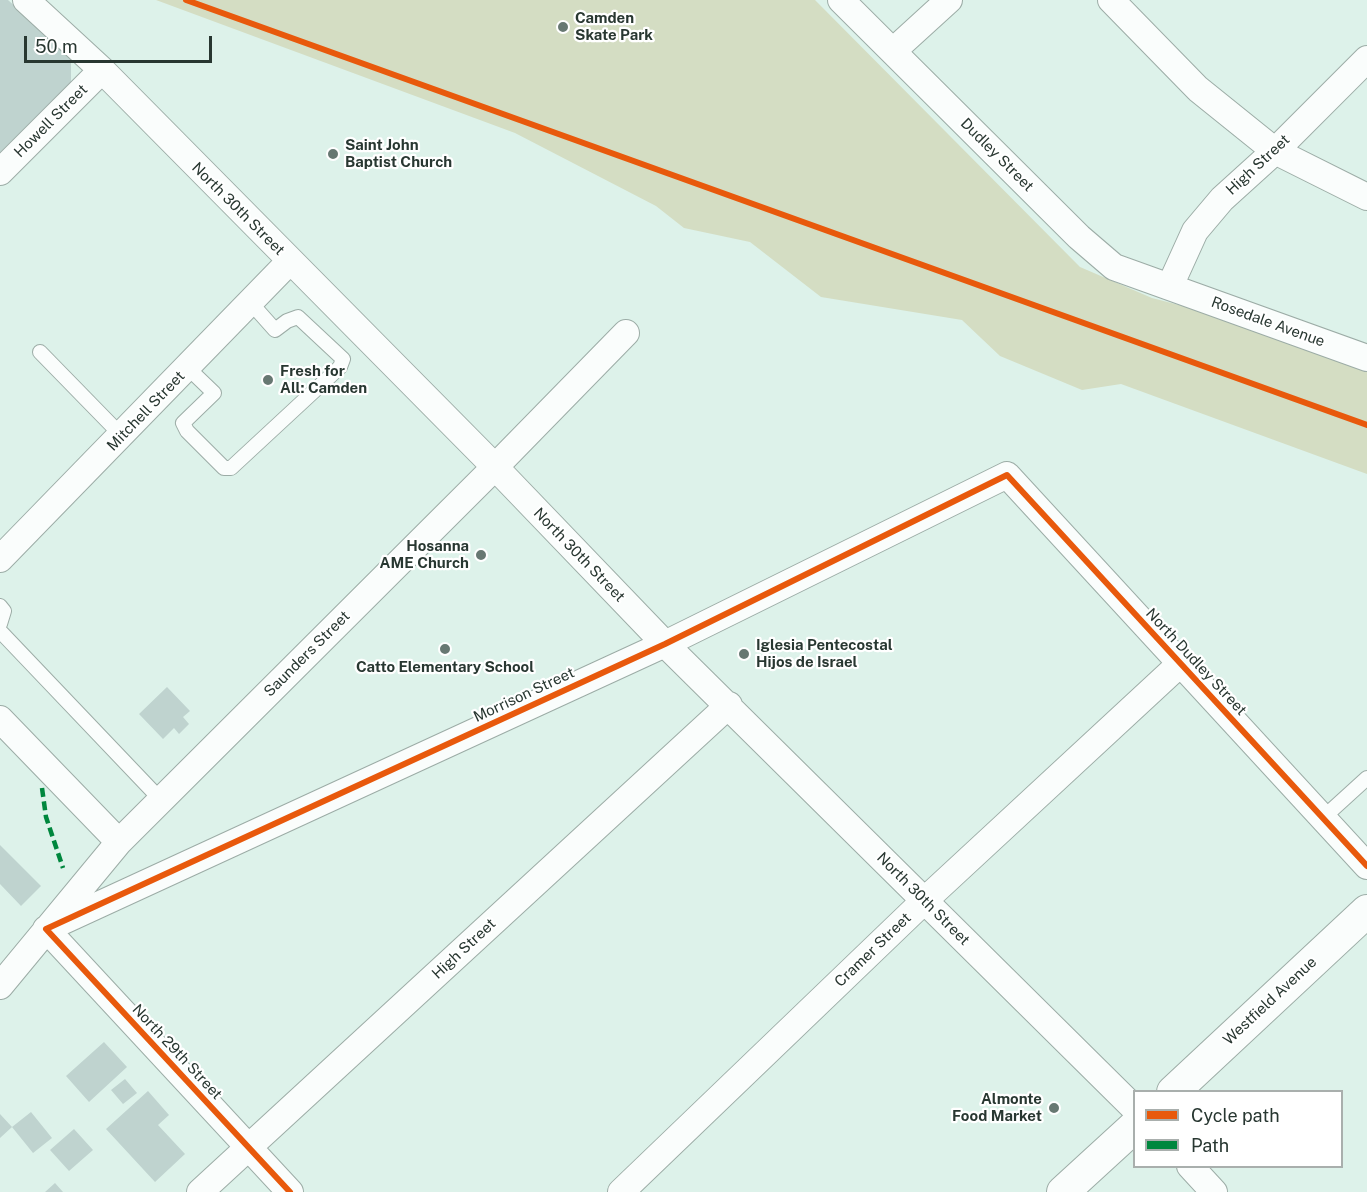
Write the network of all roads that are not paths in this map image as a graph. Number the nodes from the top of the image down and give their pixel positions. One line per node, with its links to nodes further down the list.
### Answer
1 (26, 0): 7 (street, North 30th Street)
2 (841, 0): 5 (street, Dudley Street)
3 (949, 0): 5 (street)
4 (1111, 0): 8 (street)
5 (893, 51): 12 (street, Dudley Street)
6 (1367, 59): 8 (street, High Street)
7 (102, 70): 9 (street, Howell Street); 11 (street, North 30th Street)
8 (1275, 151): 10 (street); 12 (street, High Street)
9 (0, 172)
10 (1367, 197)
11 (291, 261): 13 (street, Mitchell Street); 19 (street, North 30th Street)
12 (1170, 286): 16 (street, Rosedale Avenue)
13 (250, 303): 17 (street, Mitchell Street); 17 (lane)
14 (626, 333): 19 (street, Saunders Street)
15 (40, 352): 18 (lane)
16 (1367, 358)
17 (188, 368): 18 (street, Mitchell Street)
18 (122, 436): 21 (street, Mitchell Street)
19 (495, 467): 25 (street, North 30th Street); 30 (street, Saunders Street)
20 (1007, 476): 25 (street, Morrison Street); 26 (street, North Dudley Street)
21 (0, 559)
22 (0, 606): 23 (lane)
23 (0, 624)
24 (0, 631): 30 (lane)
25 (665, 644): 27 (street, North 30th Street); 36 (street, Morrison Street)
26 (1182, 663): 31 (street, North Dudley Street); 34 (street, Cramer Street)
27 (729, 705): 34 (street, North 30th Street); 41 (street, High Street)
28 (0, 719): 32 (street)
29 (1367, 778): 31 (lane)
30 (161, 800): 32 (street, Saunders Street)
31 (1323, 818): 33 (street, North Dudley Street)
32 (119, 842): 36 (street, Saunders Street)
33 (1367, 866)
34 (924, 901): 39 (street, North 30th Street); 45 (street, Cramer Street)
35 (1367, 911): 38 (street, Westfield Avenue)
36 (46, 928): 37 (street, Saunders Street); 41 (street, North 29th Street)
37 (0, 986)
38 (1175, 1090)
39 (1133, 1107)
40 (1133, 1128): 46 (street)
41 (249, 1147): 43 (street, High Street); 44 (street, North 29th Street)
42 (1191, 1168): 47 (street)
43 (200, 1192)
44 (290, 1192)
45 (621, 1192)
46 (1063, 1192)
47 (1214, 1192)

